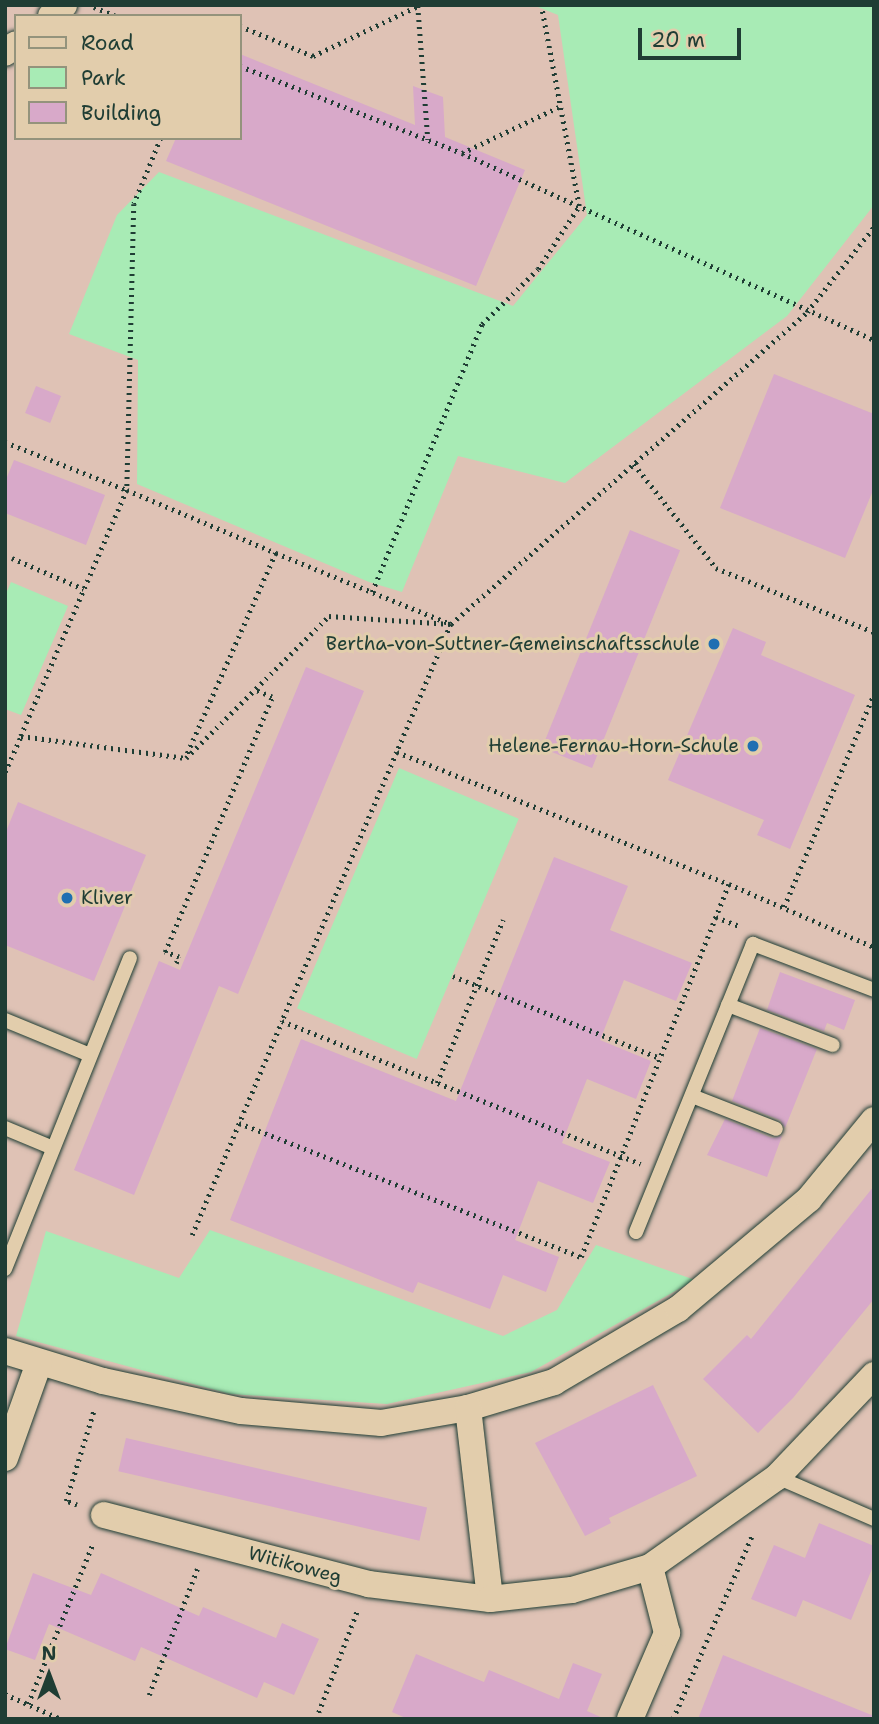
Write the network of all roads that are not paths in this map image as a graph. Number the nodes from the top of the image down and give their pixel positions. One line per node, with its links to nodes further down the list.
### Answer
1 (130, 958): 6 (lane)
2 (874, 990): 3 (lane)
3 (729, 1005): 5 (lane); 7 (lane)
4 (5, 1020): 6 (lane)
5 (833, 1045)
6 (90, 1055): 11 (lane)
7 (692, 1096): 10 (lane); 12 (lane)
8 (874, 1120): 17 (street)
9 (5, 1128): 11 (lane)
10 (776, 1129)
11 (53, 1148): 13 (lane)
12 (636, 1232)
13 (5, 1269)
14 (5, 1351): 15 (street)
15 (39, 1363): 17 (street); 18 (street)
16 (874, 1375): 19 (street, Witikoweg)
17 (468, 1408): 23 (street)
18 (5, 1458)
19 (777, 1477): 21 (lane); 22 (street, Witikoweg)
20 (104, 1515): 23 (street, Witikoweg)
21 (874, 1519)
22 (650, 1567): 23 (street, Witikoweg); 24 (street)
23 (490, 1599)
24 (630, 1719)

